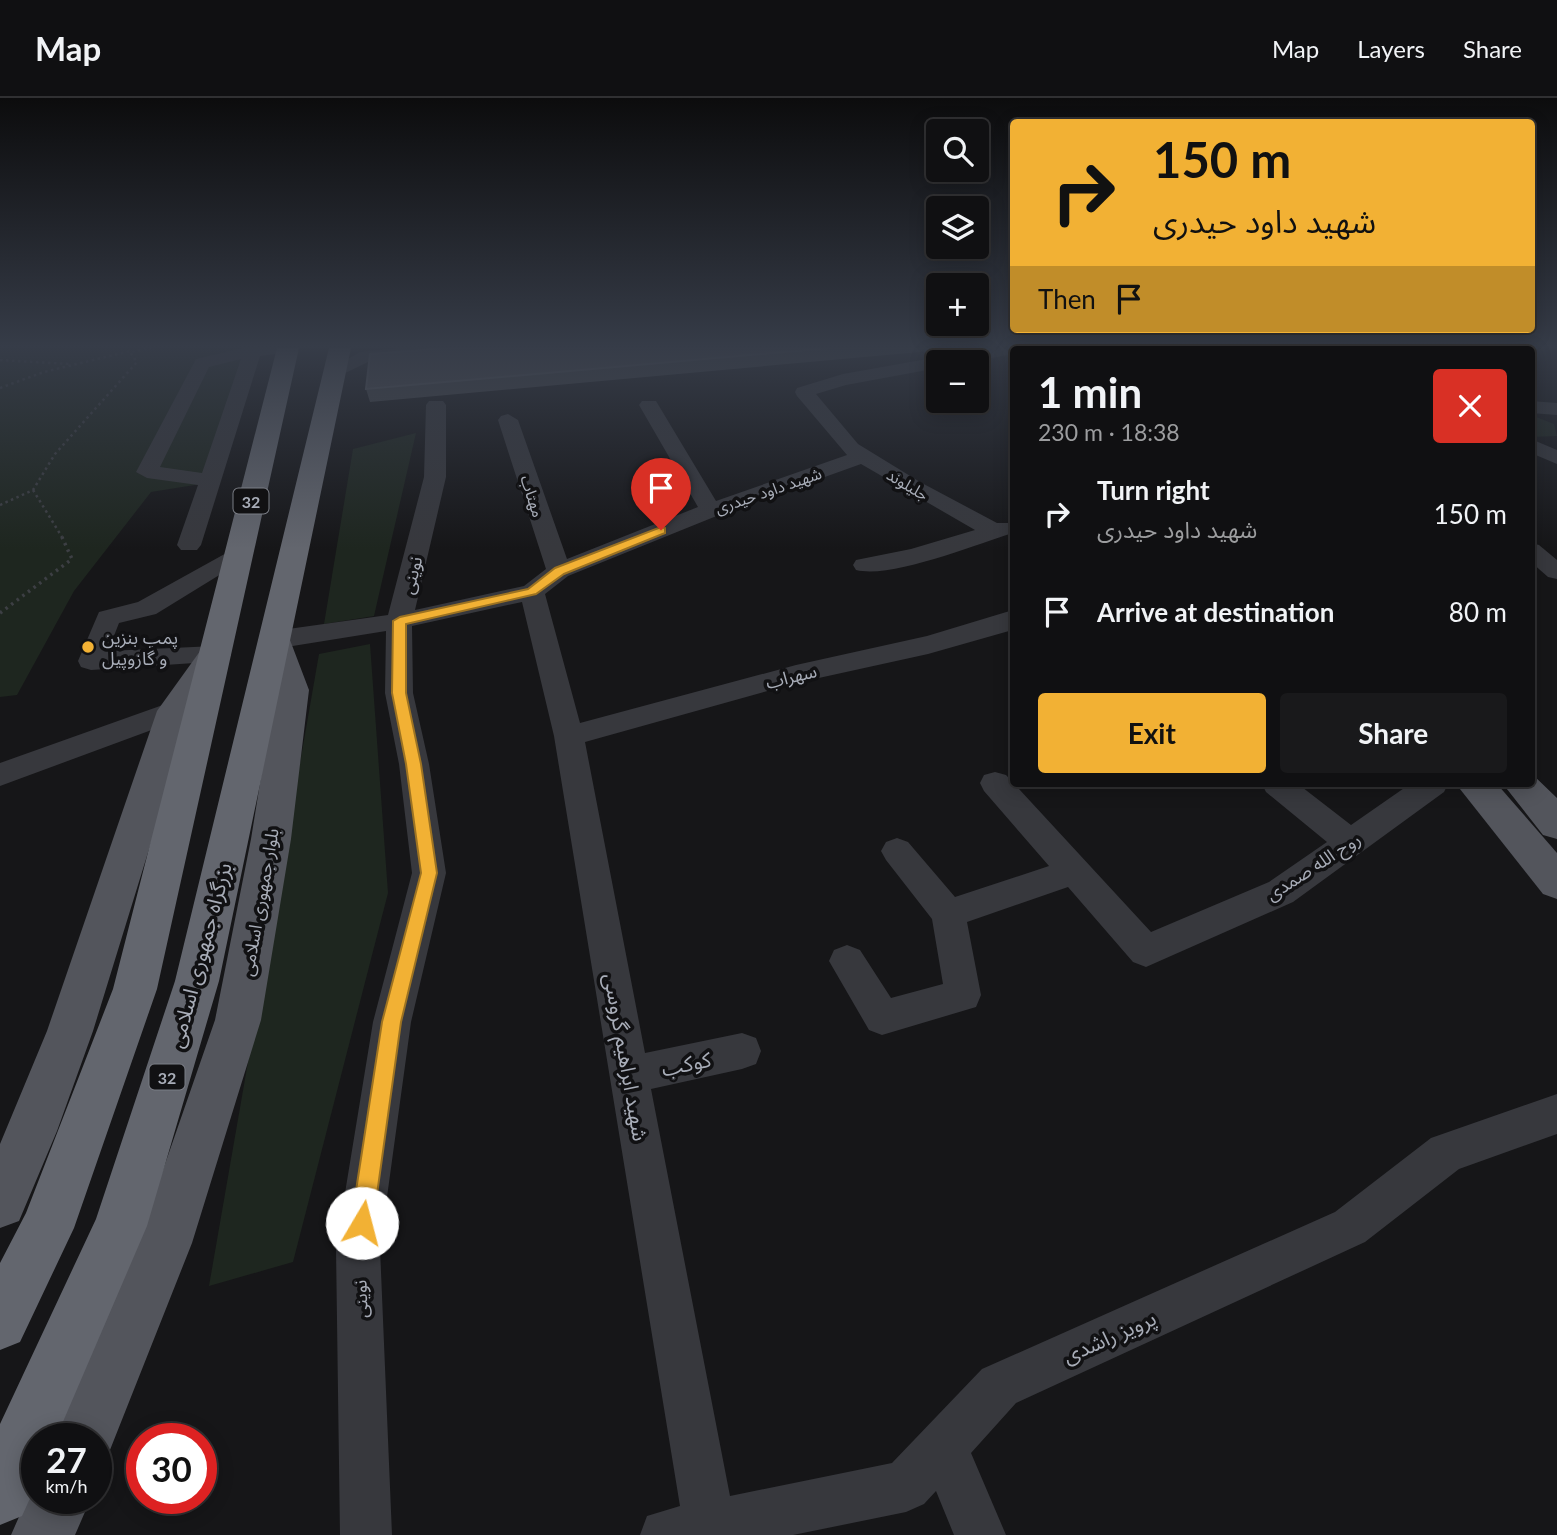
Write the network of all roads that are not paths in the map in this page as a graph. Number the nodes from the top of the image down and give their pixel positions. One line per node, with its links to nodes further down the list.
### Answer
1 (176, 415): 10 (street)
2 (231, 415): 10 (street)
3 (271, 415): 16 (highway, 32)
4 (325, 415): 21 (highway, 32)
5 (436, 415): 20 (street, نوینی)
6 (655, 415): 11 (street)
7 (823, 415): 9 (street, جلیلوند)
8 (508, 420): 18 (street, مهتاب)
9 (863, 456): 11 (street, شهید داود حیدری); 12 (street, جلیلوند)
10 (210, 480): 15 (street)
11 (711, 510): 18 (street, شهید داود حیدری)
12 (1004, 529): 17 (street)
13 (1535, 539): 14 (street)
14 (1557, 539)
15 (189, 545)
16 (239, 553): 22 (highway, 32); 22 (street)
17 (865, 565)
18 (546, 581): 20 (street, شهید داود حیدری); 24 (street, شهید ابراهیم گروسی)
19 (1010, 620): 24 (street, سهراب)
20 (400, 621): 21 (street, شهید داود حیدری); 47 (street, نوینی)
21 (274, 640): 41 (main road, بلوار جمهوری اسلامی); 43 (highway, بزرگراه جمهوری اسلامی / 32)
22 (215, 655): 23 (main road, 32); 40 (highway, 32)
23 (174, 711): 25 (street); 39 (main road, 32)
24 (569, 736): 37 (street, شهید ابراهیم گروسی)
25 (0, 775)
26 (995, 783): 32 (street)
27 (1281, 787): 30 (street)
28 (1429, 787): 30 (street, روح الله صمدی)
29 (1478, 787): 33 (main road)
30 (1350, 842): 32 (street, روح الله صمدی)
31 (897, 851): 34 (street)
32 (1074, 871): 34 (street)
33 (1557, 882)
34 (948, 914): 35 (street)
35 (847, 961)
36 (742, 1051): 37 (street, کوکب)
37 (631, 1075): 45 (street, شهید ابراهیم گروسی)
38 (1557, 1114): 42 (street, پرویز راشدی)
39 (0, 1202)
40 (0, 1322)
41 (89, 1423)
42 (943, 1447): 45 (street, پرویز راشدی); 48 (street)
43 (0, 1494)
44 (53, 1514): 46 (main road)
45 (687, 1530)
46 (44, 1535)
47 (366, 1535)
48 (980, 1535)

